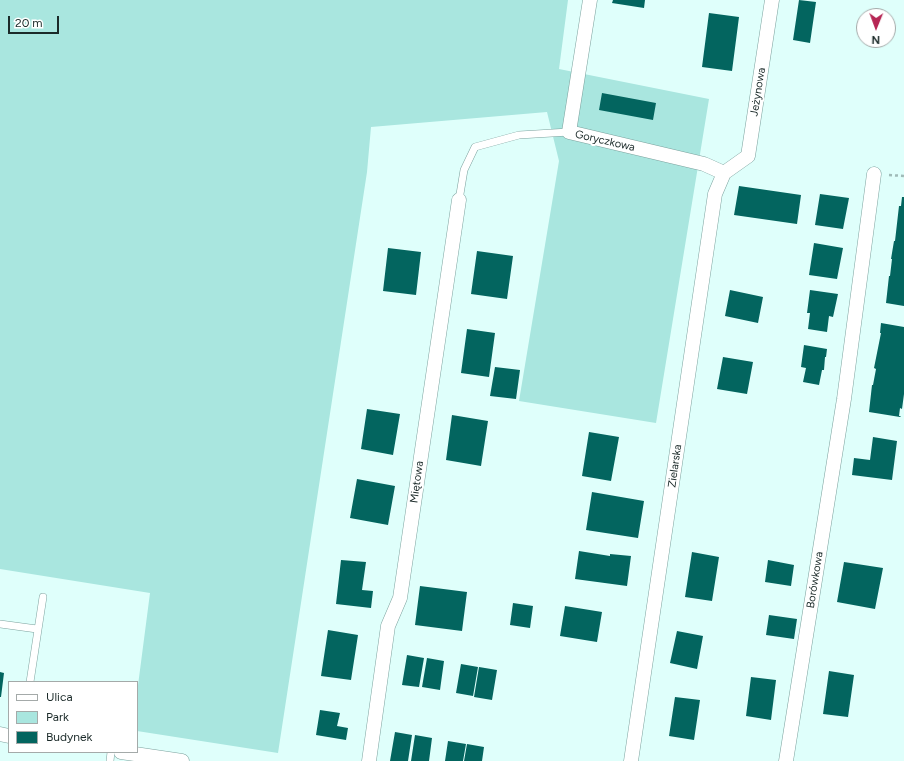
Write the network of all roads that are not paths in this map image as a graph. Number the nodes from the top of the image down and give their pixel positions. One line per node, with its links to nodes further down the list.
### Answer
1 (590, 0): 3 (street, Goryczkowa)
2 (772, 0): 4 (street, Jeżynowa)
3 (569, 132): 4 (street, Goryczkowa); 6 (lane)
4 (724, 173): 14 (street, Zielarska)
5 (874, 174): 15 (street, Borówkowa)
6 (459, 200): 13 (street, Miętowa)
7 (42, 596): 9 (lane)
8 (0, 624): 9 (lane)
9 (37, 629): 10 (lane)
10 (30, 681)
11 (128, 753): 12 (street)
12 (182, 761)
13 (369, 761)
14 (632, 761)
15 (786, 761)

